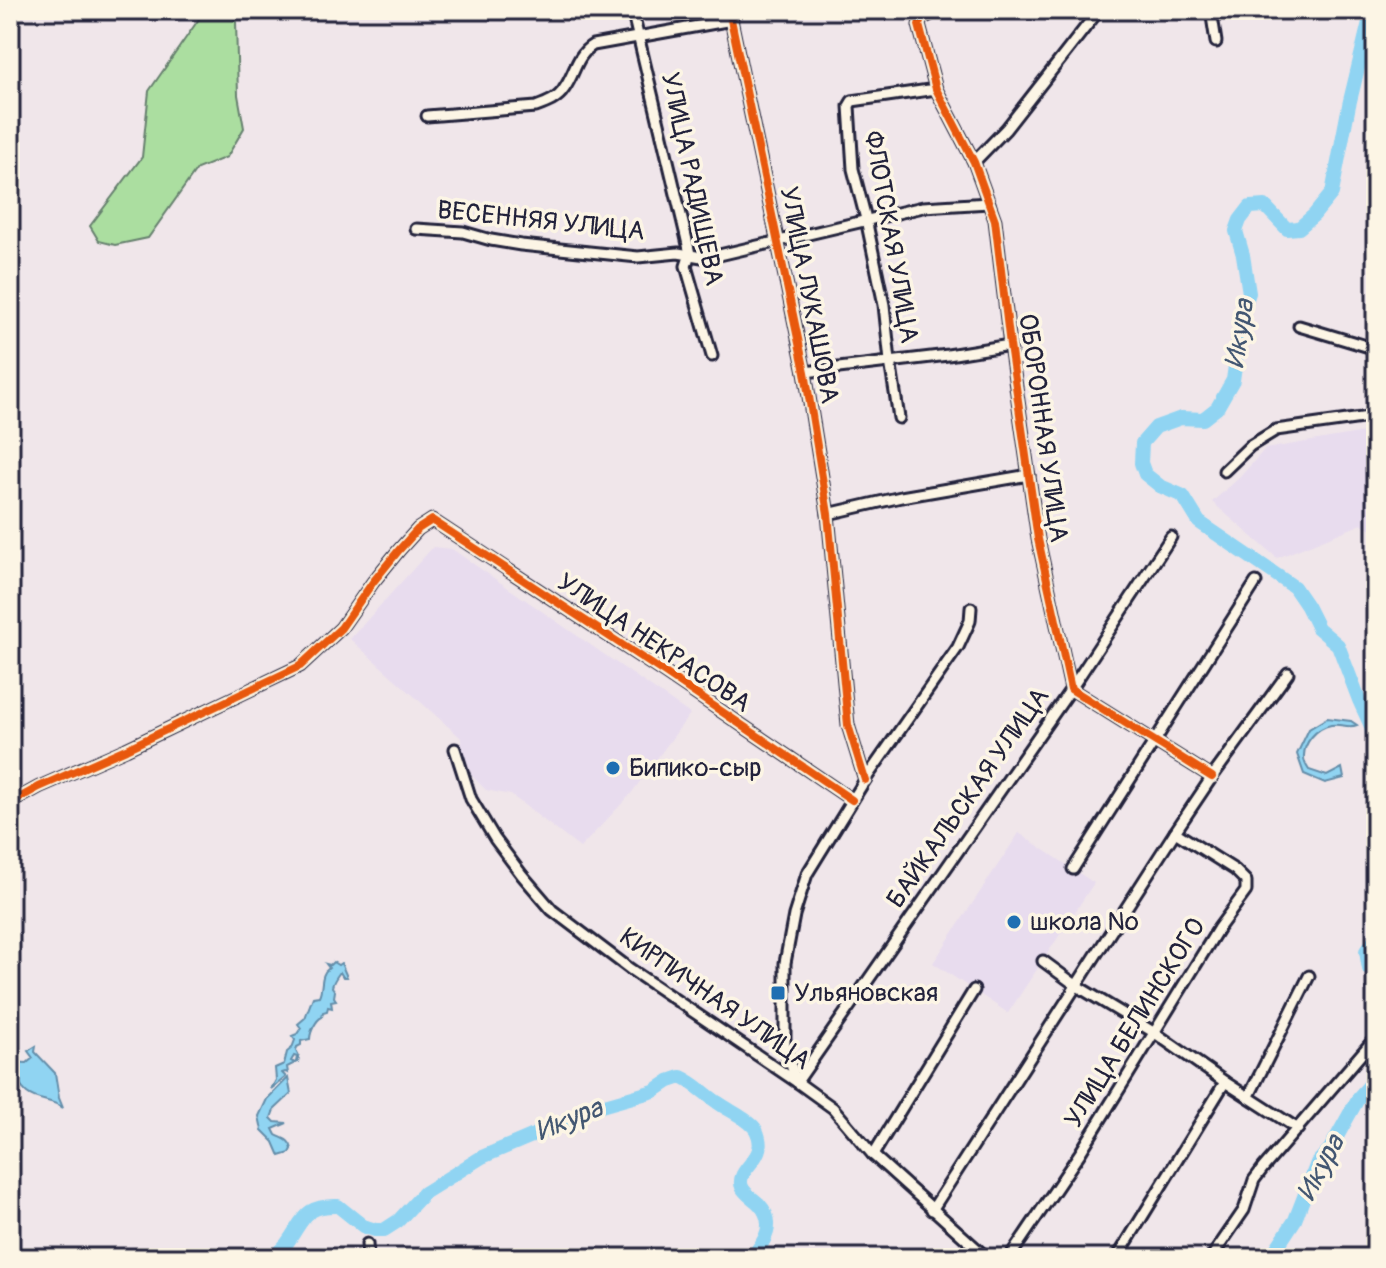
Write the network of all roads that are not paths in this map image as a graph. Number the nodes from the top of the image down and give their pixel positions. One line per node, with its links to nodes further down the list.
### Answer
1 (632, 10): 6 (street, УЛИЦА РАДИЩЕВА)
2 (939, 10): 8 (street, ОБОРОННАЯ УЛИЦА)
3 (1099, 10): 10 (street)
4 (1211, 10): 7 (street)
5 (730, 15): 6 (street); 14 (street, УЛИЦА ЛУКАШОВА)
6 (638, 36): 9 (street); 15 (street, УЛИЦА РАДИЩЕВА)
7 (1216, 42)
8 (936, 89): 10 (street, ОБОРОННАЯ УЛИЦА); 12 (street, ФЛОТСКАЯ УЛИЦА)
9 (427, 116)
10 (974, 162): 11 (street, ОБОРОННАЯ УЛИЦА)
11 (989, 203): 12 (street, ВЕСЕННЯЯ УЛИЦА); 17 (street, ОБОРОННАЯ УЛИЦА)
12 (866, 219): 14 (street, ВЕСЕННЯЯ УЛИЦА); 20 (street, ФЛОТСКАЯ УЛИЦА)
13 (416, 229): 15 (street, ВЕСЕННЯЯ УЛИЦА)
14 (778, 242): 15 (street, ВЕСЕННЯЯ УЛИЦА); 21 (street, УЛИЦА ЛУКАШОВА)
15 (690, 254): 19 (street, УЛИЦА РАДИЩЕВА)
16 (1299, 326): 18 (street)
17 (1010, 345): 20 (street); 25 (street, ОБОРОННАЯ УЛИЦА)
18 (1376, 349)
19 (712, 356)
20 (890, 361): 21 (street); 23 (street, ФЛОТСКАЯ УЛИЦА)
21 (805, 372): 26 (street, УЛИЦА ЛУКАШОВА)
22 (1376, 416): 24 (street)
23 (899, 418)
24 (1224, 471)
25 (1029, 475): 26 (street); 31 (street, ОБОРОННАЯ УЛИЦА)
26 (828, 514): 35 (street, УЛИЦА ЛУКАШОВА)
27 (1171, 537): 31 (street, БАЙКАЛЬСКАЯ УЛИЦА)
28 (1256, 582): 32 (street)
29 (971, 608): 35 (street)
30 (1288, 673): 34 (street)
31 (1071, 689): 32 (street); 46 (street, БАЙКАЛЬСКАЯ УЛИЦА)
32 (1155, 741): 34 (street); 39 (street)
33 (455, 749): 46 (street, КИРПИЧНАЯ УЛИЦА)
34 (1212, 777): 38 (street)
35 (865, 780): 36 (street)
36 (852, 800): 37 (street, УЛИЦА НЕКРАСОВА); 46 (street)
37 (10, 803)
38 (1175, 832): 42 (street); 44 (street, УЛИЦА БЕЛИНСКОГО)
39 (1073, 869)
40 (1043, 961): 42 (street)
41 (1309, 976): 48 (street)
42 (1077, 986): 44 (street); 51 (street)
43 (974, 990): 50 (street)
44 (1155, 1033): 47 (street); 55 (street, УЛИЦА БЕЛИНСКОГО)
45 (1376, 1037): 49 (street)
46 (797, 1082): 50 (street, КИРПИЧНАЯ УЛИЦА)
47 (1225, 1082): 48 (street); 56 (street)
48 (1249, 1096): 49 (street)
49 (1298, 1129): 57 (street)
50 (873, 1155): 51 (street, КИРПИЧНАЯ УЛИЦА)
51 (932, 1210): 54 (street, КИРПИЧНАЯ УЛИЦА)
52 (367, 1244): 53 (street)
53 (368, 1258)
54 (987, 1258)
55 (1009, 1258)
56 (1117, 1258)
57 (1211, 1258)

